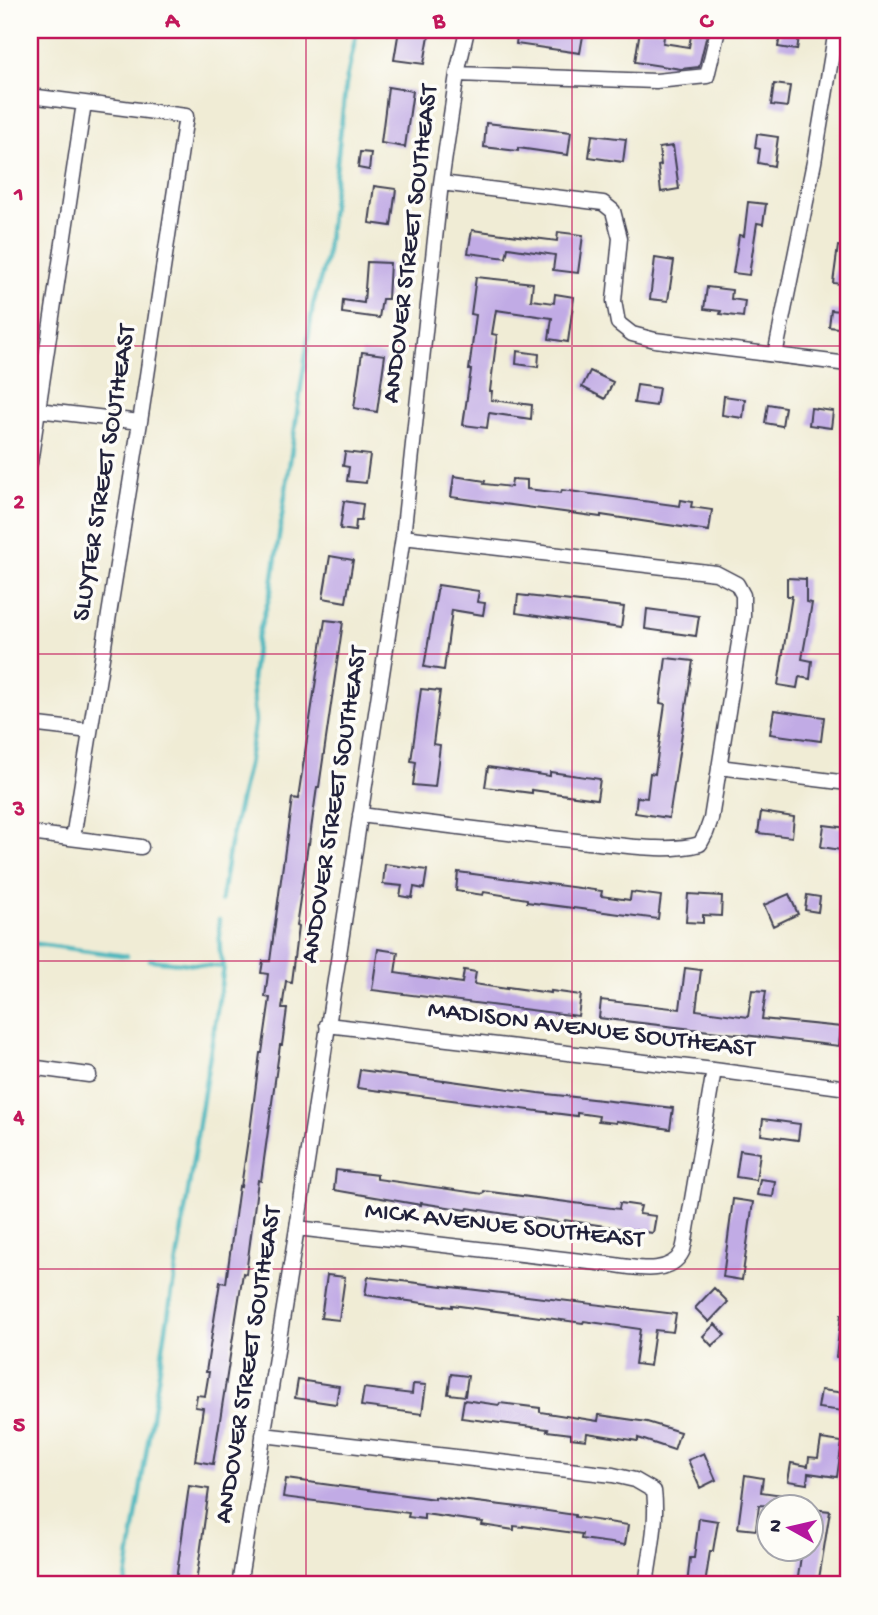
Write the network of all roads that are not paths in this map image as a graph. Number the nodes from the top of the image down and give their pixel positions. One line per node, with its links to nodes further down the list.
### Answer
1 (467, 30): 4 (street, ANDOVER STREET SOUTHEAST)
2 (718, 30): 4 (street)
3 (836, 30): 8 (street)
4 (457, 74): 7 (street, ANDOVER STREET SOUTHEAST)
5 (30, 96): 6 (street)
6 (84, 103): 10 (street); 11 (street, SLUYTER STREET SOUTHEAST)
7 (441, 183): 8 (street); 13 (street, ANDOVER STREET SOUTHEAST)
8 (775, 355): 9 (street)
9 (848, 363)
10 (38, 410): 11 (street); 12 (street)
11 (140, 422): 15 (street, SLUYTER STREET SOUTHEAST)
12 (30, 463)
13 (402, 537): 16 (street); 18 (street, ANDOVER STREET SOUTHEAST)
14 (30, 723): 15 (street)
15 (90, 731): 20 (street, SLUYTER STREET SOUTHEAST)
16 (719, 767): 17 (street); 18 (street)
17 (848, 783)
18 (360, 815): 22 (street, ANDOVER STREET SOUTHEAST)
19 (30, 833): 20 (street)
20 (73, 838): 21 (street)
21 (141, 847)
22 (327, 1025): 24 (street, MADISON AVENUE SOUTHEAST); 27 (street, ANDOVER STREET SOUTHEAST)
23 (30, 1067): 25 (street)
24 (714, 1070): 26 (street, MADISON AVENUE SOUTHEAST); 27 (street, MICK AVENUE SOUTHEAST)
25 (89, 1075)
26 (848, 1088)
27 (297, 1228): 28 (street, ANDOVER STREET SOUTHEAST)
28 (262, 1435): 29 (street, ANDOVER STREET SOUTHEAST); 30 (street)
29 (239, 1585)
30 (646, 1585)

